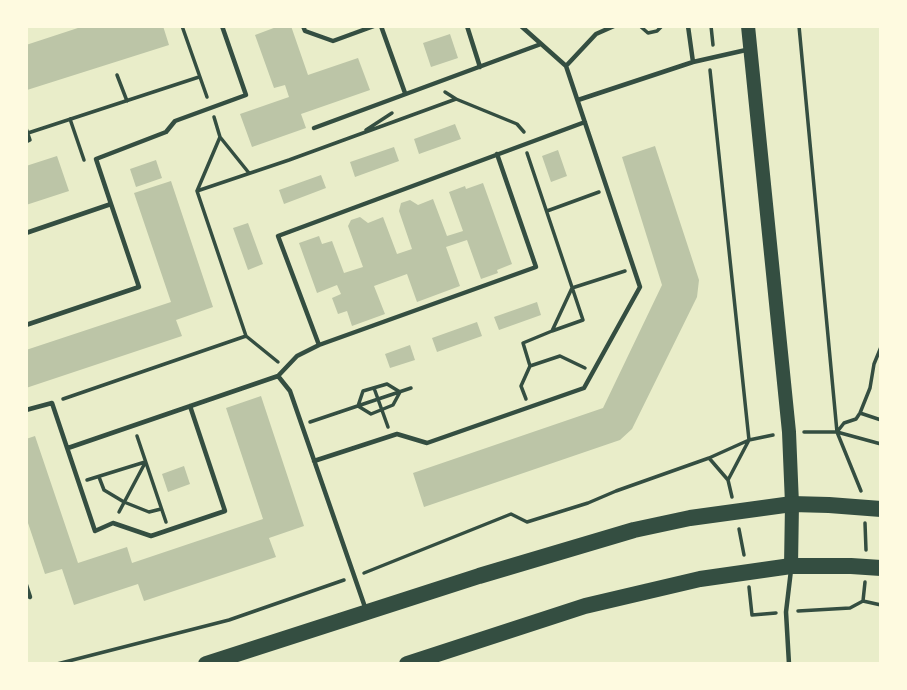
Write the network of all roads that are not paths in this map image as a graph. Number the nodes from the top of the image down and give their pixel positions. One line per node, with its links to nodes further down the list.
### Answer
1 (222, 26): 20 (lane)
2 (303, 26): 3 (lane)
3 (374, 26)
4 (381, 26): 15 (lane)
5 (467, 26): 14 (lane)
6 (522, 26): 10 (lane)
7 (614, 26): 13 (lane)
8 (688, 26): 12 (lane)
9 (748, 26): 11 (main road)
10 (541, 44): 13 (lane); 14 (lane)
11 (751, 50): 12 (lane); 29 (main road)
12 (693, 62): 16 (lane)
13 (566, 66): 16 (lane)
14 (480, 67): 15 (lane)
15 (405, 93): 18 (lane)
16 (578, 100): 17 (lane)
17 (585, 122): 19 (lane); 28 (lane)
18 (314, 128)
19 (497, 154): 23 (lane); 23 (lane)
20 (111, 204): 21 (lane); 22 (lane)
21 (26, 233)
22 (26, 325)
23 (319, 345): 24 (lane)
24 (278, 376): 25 (lane); 28 (lane)
25 (190, 406): 27 (lane); 27 (lane)
26 (26, 411): 27 (lane)
27 (68, 448)
28 (314, 461): 35 (lane)
29 (792, 504): 30 (main road); 31 (main road); 35 (main road)
30 (881, 509)
31 (791, 566): 32 (main road); 37 (main road); 38 (lane)
32 (881, 568)
33 (26, 585): 34 (lane)
34 (30, 597)
35 (367, 612): 36 (main road)
36 (206, 664)
37 (407, 664)
38 (787, 664)

